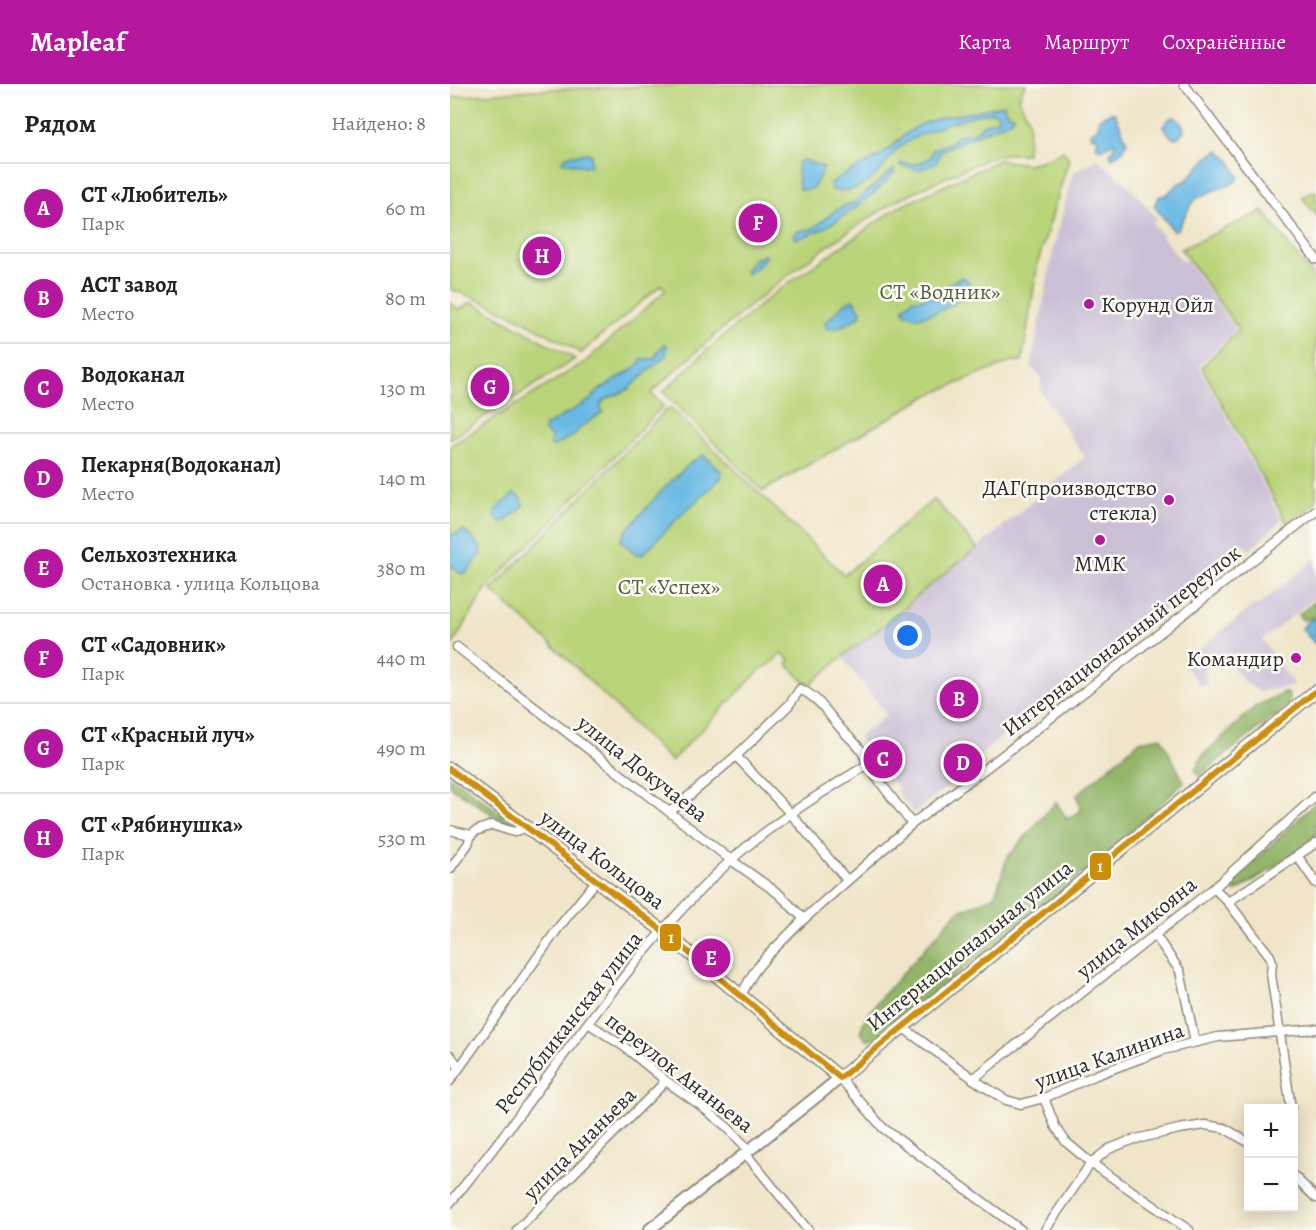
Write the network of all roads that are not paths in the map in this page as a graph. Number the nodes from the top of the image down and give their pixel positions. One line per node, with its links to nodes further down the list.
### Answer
1 (1184, 84): 2 (street)
2 (1316, 259)
3 (1316, 511): 12 (street, Интернациональный переулок)
4 (458, 647): 10 (street, улица Докучаева)
5 (1316, 691): 30 (main road, Интернациональная улица)
6 (736, 756): 7 (street); 10 (street); 11 (street)
7 (867, 765): 11 (street, Республиканская улица); 12 (street)
8 (450, 769): 13 (main road, улица Кольцова)
9 (1316, 796): 23 (street, улица Микояна)
10 (670, 812): 18 (street, улица Докучаева)
11 (790, 813): 18 (street, Республиканская улица); 21 (street)
12 (912, 824): 21 (street, Интернациональный переулок)
13 (526, 827): 15 (street); 20 (main road, улица Кольцова)
14 (450, 830): 15 (street)
15 (471, 835): 19 (street)
16 (1316, 843): 17 (street)
17 (1298, 857): 22 (street); 24 (street)
18 (731, 860): 25 (street, улица Докучаева); 26 (street, Республиканская улица)
19 (450, 869)
20 (597, 880): 26 (main road, улица Кольцова); 35 (street)
21 (847, 880): 25 (street, Интернациональный переулок)
22 (1316, 883)
23 (1214, 888): 24 (street); 27 (street, улица Микояна)
24 (1228, 902): 32 (street)
25 (804, 919): 28 (street, Интернациональный переулок)
26 (663, 931): 28 (main road, улица Кольцова); 29 (street, Республиканская улица)
27 (1155, 936): 33 (street); 37 (street, улица Микояна)
28 (741, 995): 36 (main road, улица Кольцова)
29 (588, 1023): 39 (street, переулок Ананьева); 47 (street, Республиканская улица)
30 (902, 1027): 36 (main road, Интернациональная улица); 37 (street, улица Калинина)
31 (1316, 1029): 32 (street, улица Калинина)
32 (1279, 1032): 33 (street, улица Калинина); 41 (street)
33 (1195, 1042): 40 (street, улица Калинина)
34 (450, 1055): 35 (street)
35 (459, 1067): 38 (street)
36 (840, 1078): 43 (street, Интернациональная улица); 51 (street)
37 (973, 1079): 40 (street, улица Калинина)
38 (450, 1081)
39 (666, 1081): 43 (street, переулок Ананьева); 48 (street, улица Ананьева)
40 (1044, 1098): 44 (street)
41 (1290, 1104)
42 (1244, 1140): 44 (street)
43 (747, 1151): 49 (street, Интернациональная улица); 50 (street, переулок Ананьева)
44 (1092, 1163): 52 (street); 53 (street)
45 (1298, 1181): 46 (street)
46 (1316, 1198)
47 (450, 1203)
48 (517, 1230)
49 (649, 1230)
50 (808, 1230)
51 (1021, 1230)
52 (1046, 1230)
53 (1189, 1230)

